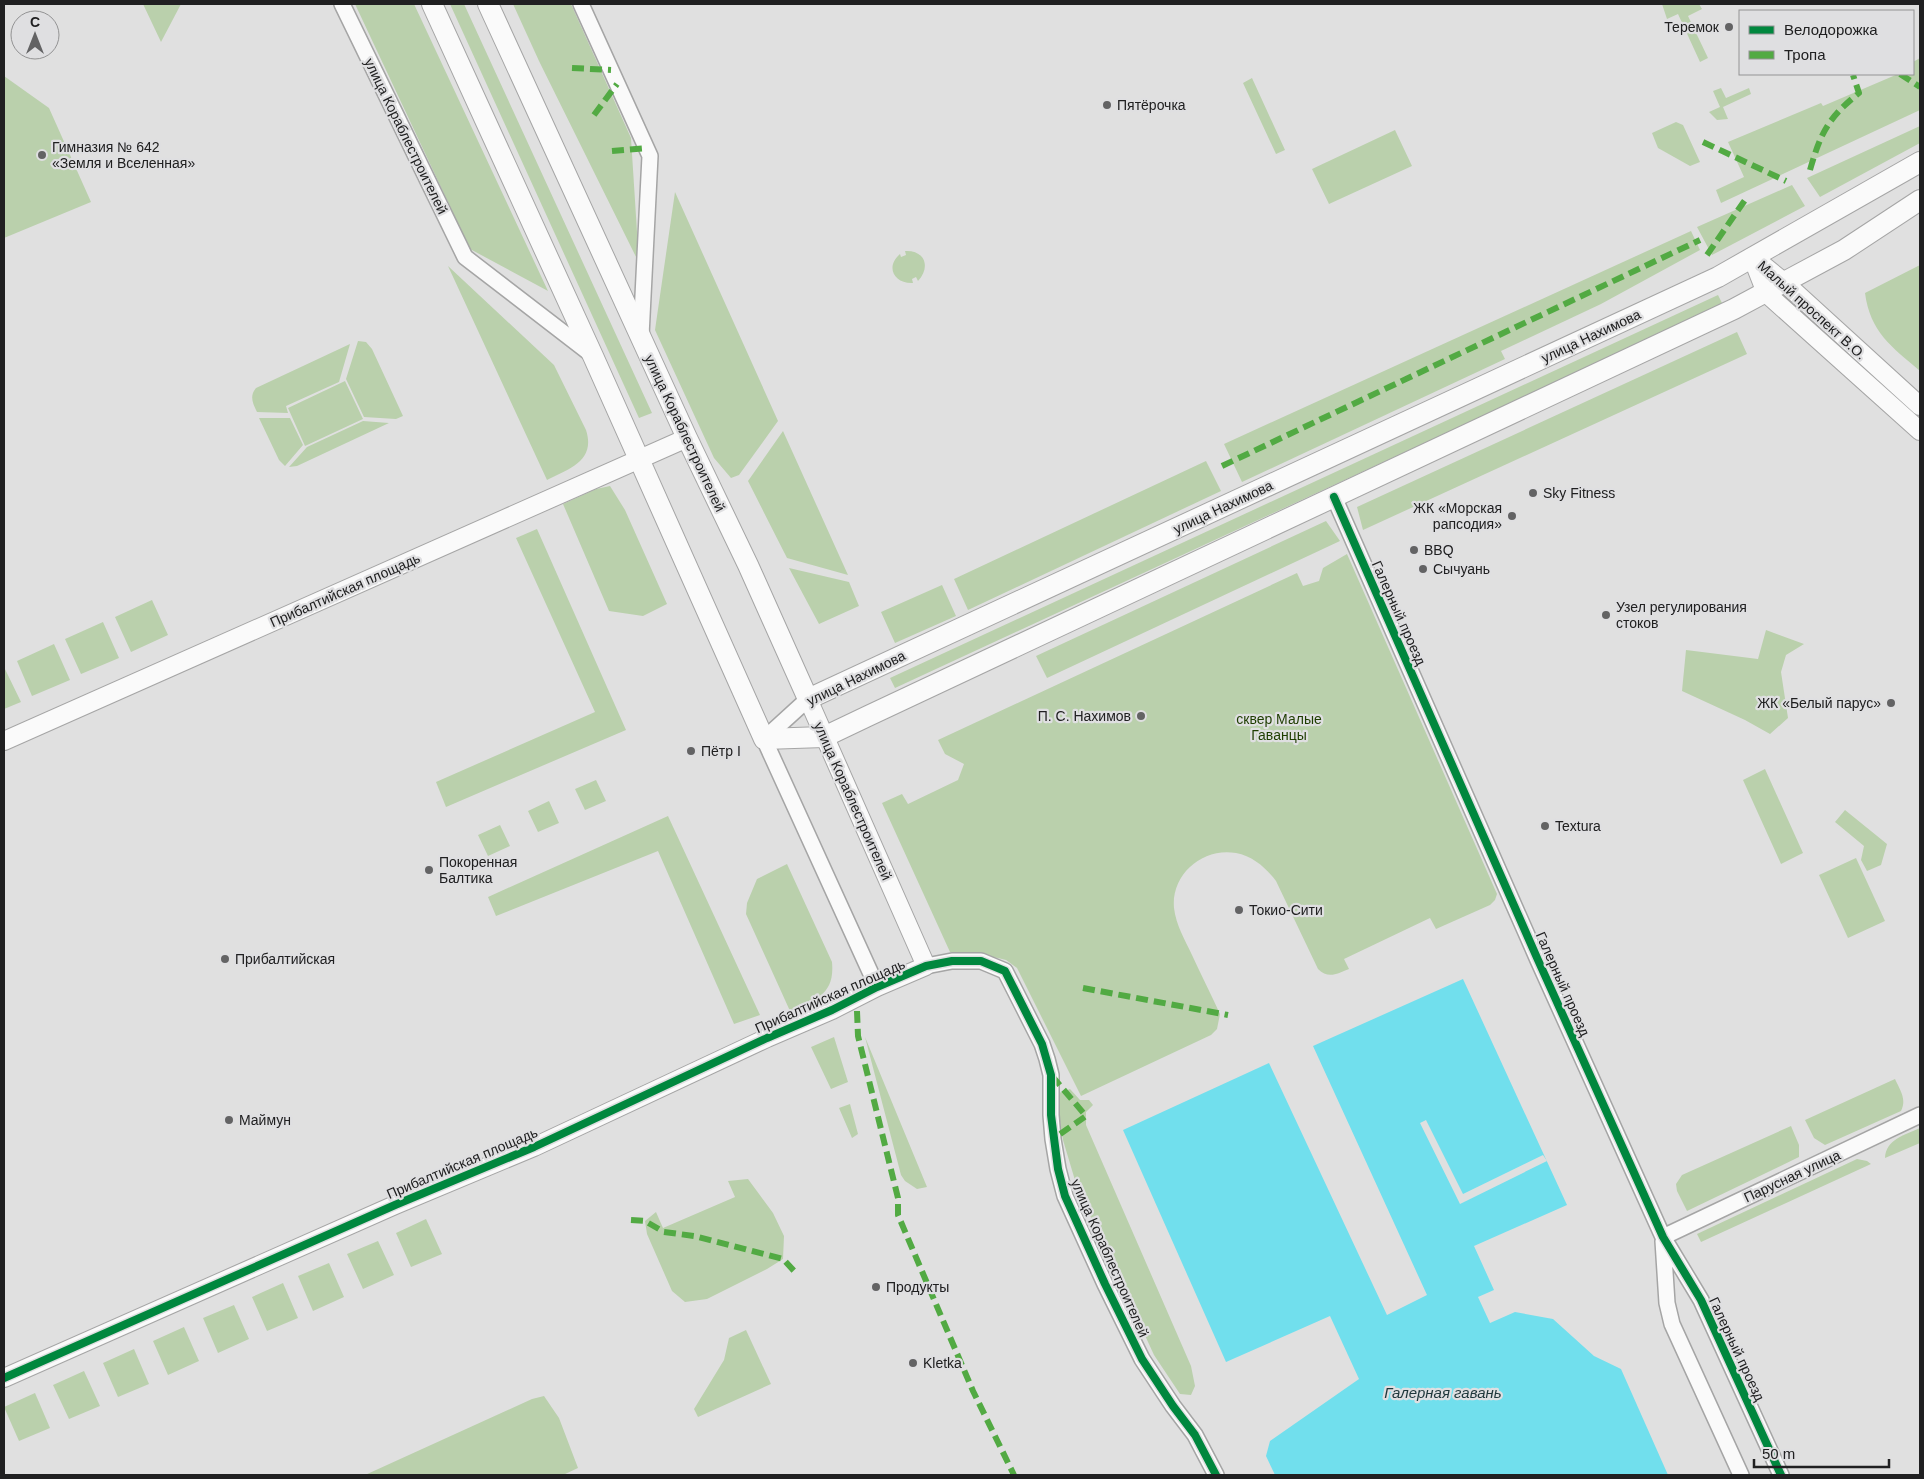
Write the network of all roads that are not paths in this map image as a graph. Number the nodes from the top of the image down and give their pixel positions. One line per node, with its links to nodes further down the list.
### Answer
1 (342, 4): 11 (street, улица Кораблестроителей)
2 (432, 4): 11 (main road, улица Кораблестроителей)
3 (488, 4): 10 (main road, улица Кораблестроителей)
4 (581, 4): 10 (street)
5 (1920, 162): 7 (main road, улица Нахимова)
6 (1920, 200): 8 (main road)
7 (1752, 257): 8 (street, Малый проспект В.О.); 9 (street, Малый проспект В.О.); 17 (main road, улица Нахимова)
8 (1784, 283): 9 (main road); 12 (street, Малый проспект В.О.)
9 (1766, 293): 13 (street, Малый проспект В.О.); 16 (main road)
10 (641, 338): 14 (main road, улица Кораблестроителей)
11 (594, 356): 15 (main road, улица Кораблестроителей)
12 (1920, 406)
13 (1920, 431)
14 (687, 438): 15 (street, Прибалтийская площадь); 17 (main road, улица Кораблестроителей)
15 (639, 459): 19 (main road, улица Кораблестроителей); 20 (street, Прибалтийская площадь)
16 (1334, 497): 18 (main road); 24 (street, Галерный проезд)
17 (808, 699): 18 (street, улица Кораблестроителей); 19 (street, улица Нахимова)
18 (824, 737): 19 (main road); 21 (street, улица Кораблестроителей)
19 (764, 739): 22 (street, улица Кораблестроителей)
20 (4, 741)
21 (926, 966): 22 (street, Прибалтийская площадь); 26 (street, улица Кораблестроителей)
22 (877, 987): 25 (street, Прибалтийская площадь)
23 (1920, 1115): 24 (street, Парусная улица)
24 (1663, 1237): 27 (street, Галерный проезд); 28 (street, Галерный проезд)
25 (4, 1378)
26 (1216, 1475)
27 (1741, 1475)
28 (1781, 1475)

